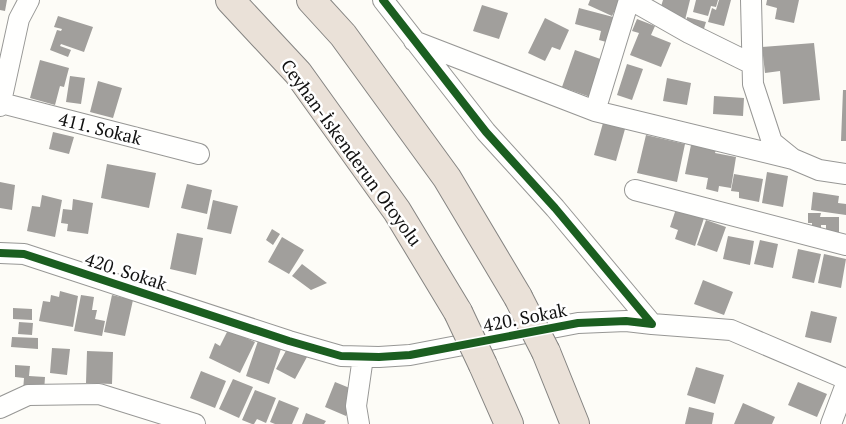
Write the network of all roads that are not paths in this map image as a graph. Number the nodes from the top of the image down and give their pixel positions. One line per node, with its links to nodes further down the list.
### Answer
1 (29, 0): 9 (street)
2 (230, 0): 24 (highway, Ceyhan-İskenderun Otoyolu, bridge)
3 (311, 0): 25 (highway, bridge)
4 (383, 0): 7 (street)
5 (630, 0): 8 (street); 10 (street)
6 (751, 0): 8 (street)
7 (414, 40): 10 (street); 17 (street)
8 (752, 64): 12 (street)
9 (0, 105): 11 (street, 411. Sokak)
10 (595, 111): 12 (street)
11 (199, 154)
12 (793, 160): 13 (street)
13 (846, 174)
14 (635, 190): 15 (street)
15 (846, 245)
16 (0, 253): 18 (street, 420. Sokak)
17 (652, 324): 18 (street, 420. Sokak); 19 (street, 420. Sokak)
18 (363, 356): 23 (street)
19 (846, 378)
20 (846, 384): 26 (street)
21 (0, 408): 22 (street)
22 (196, 424)
23 (359, 424)
24 (509, 424)
25 (574, 424)
26 (831, 424)

